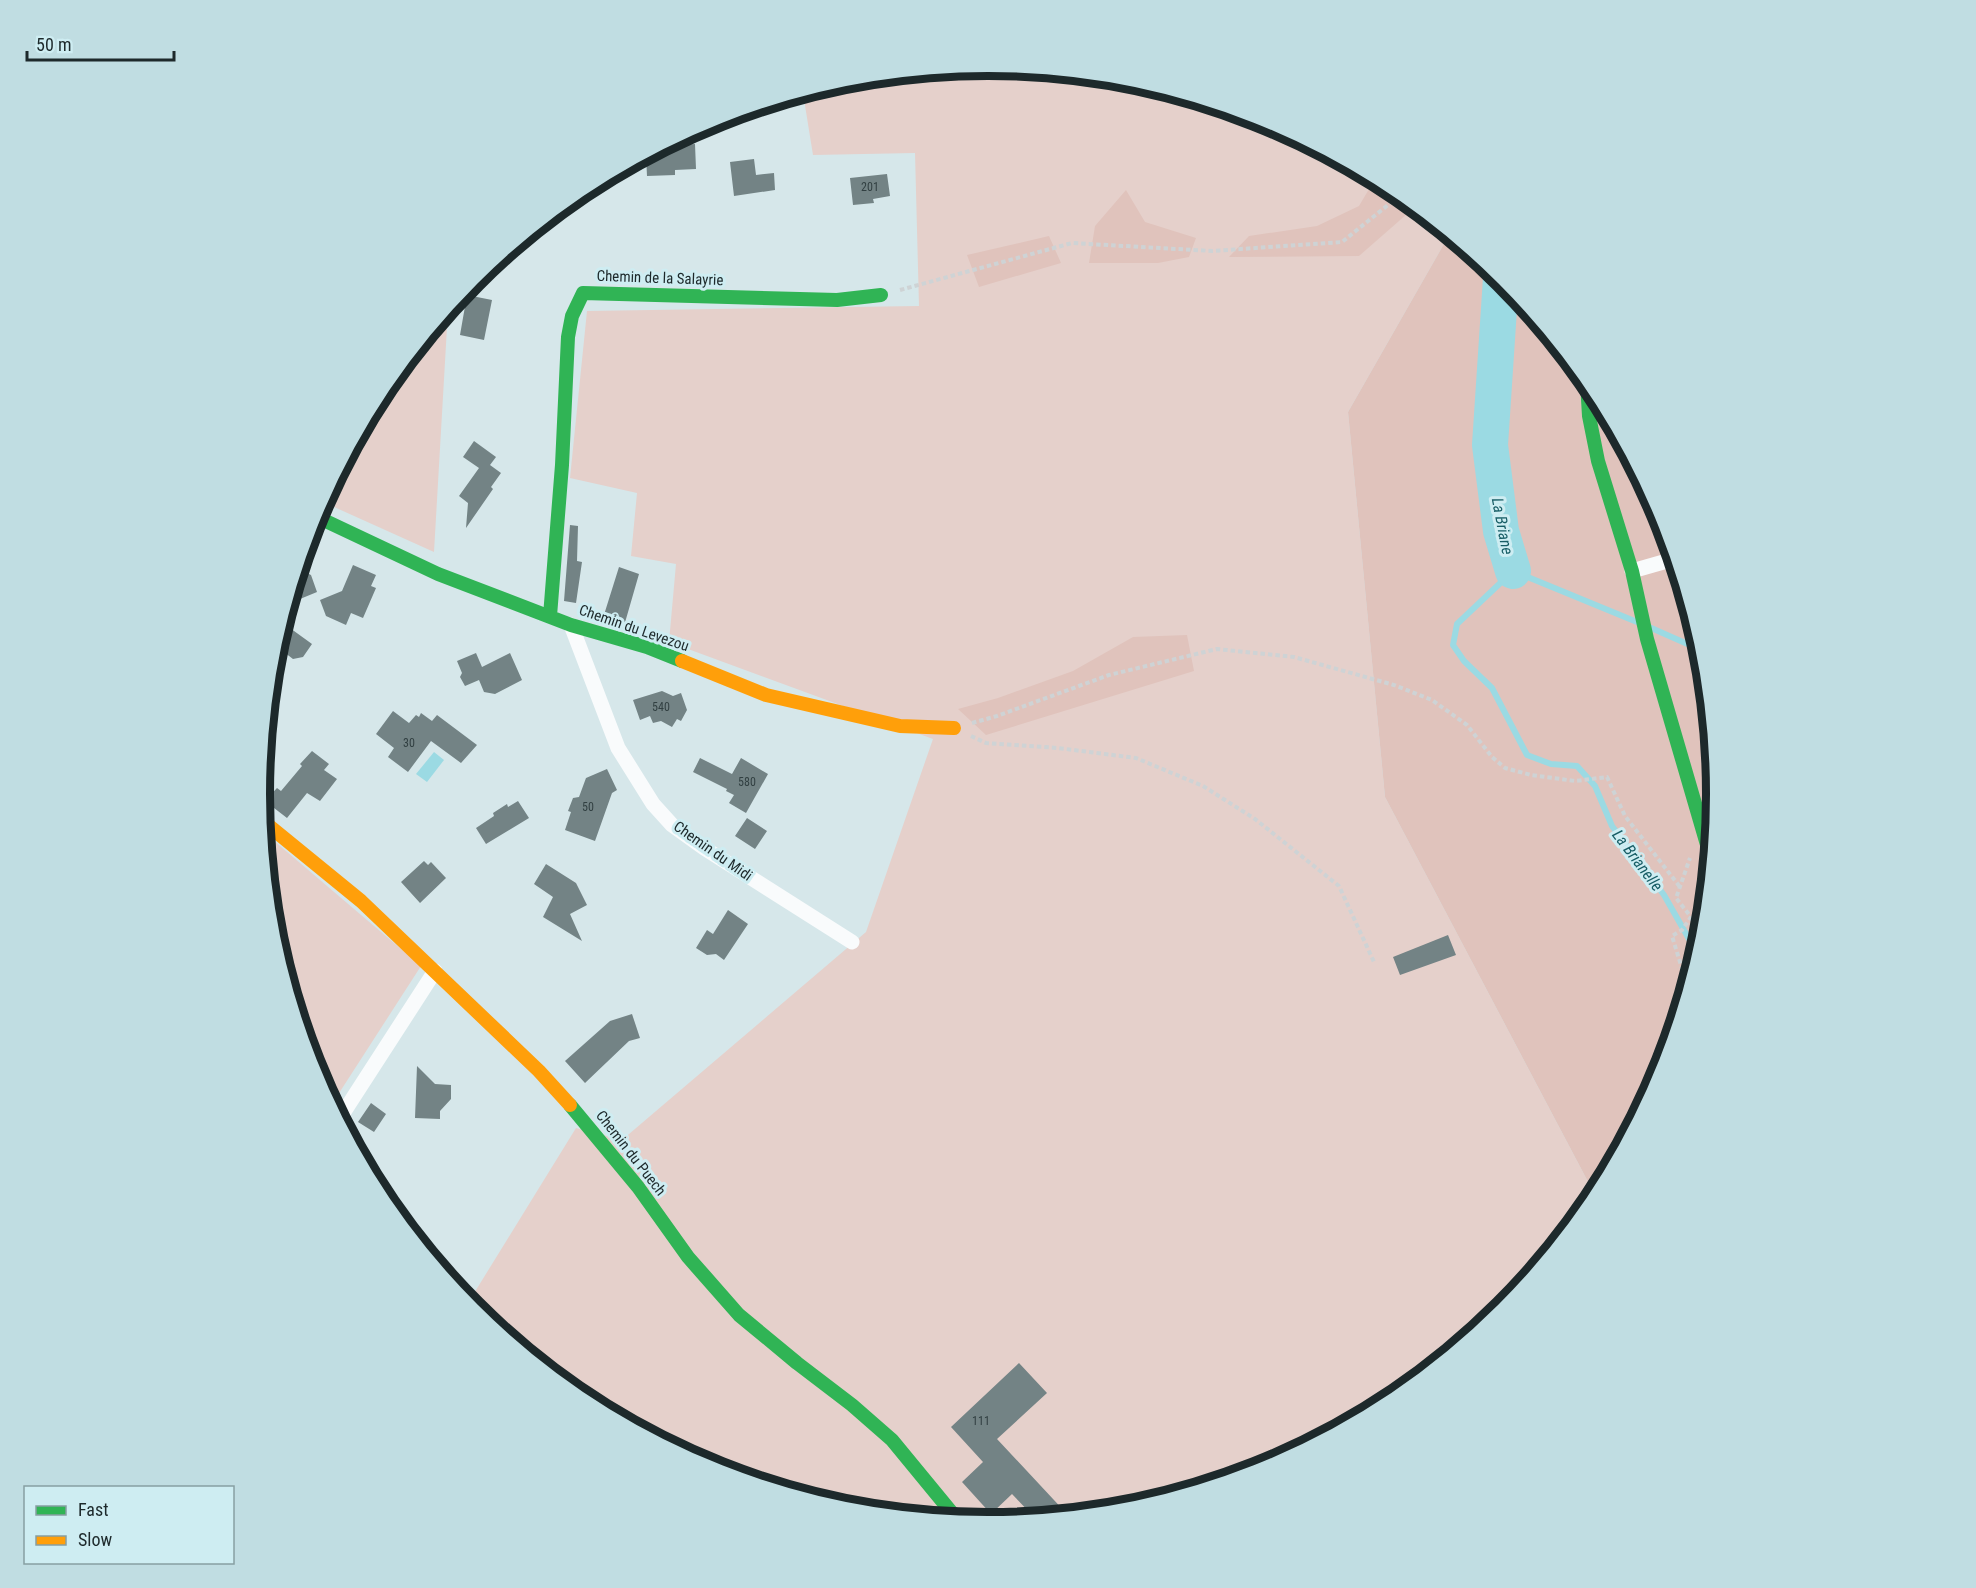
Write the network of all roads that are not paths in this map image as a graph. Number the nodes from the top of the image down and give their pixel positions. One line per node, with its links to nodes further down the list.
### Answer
1 (882, 295): 6 (street, Chemin de la Salayrie)
2 (1588, 400): 5 (street)
3 (324, 520): 6 (street, Chemin du Levezou)
4 (1666, 561): 5 (street)
5 (1632, 571): 10 (street)
6 (550, 616): 7 (street, Chemin du Levezou)
7 (571, 625): 8 (street, Chemin du Levezou); 11 (street, Chemin du Midi)
8 (954, 728)
9 (271, 828): 12 (street, Chemin du Puech)
10 (1705, 829)
11 (852, 942)
12 (435, 971): 13 (street); 14 (street, Chemin du Puech)
13 (344, 1111)
14 (950, 1510)

